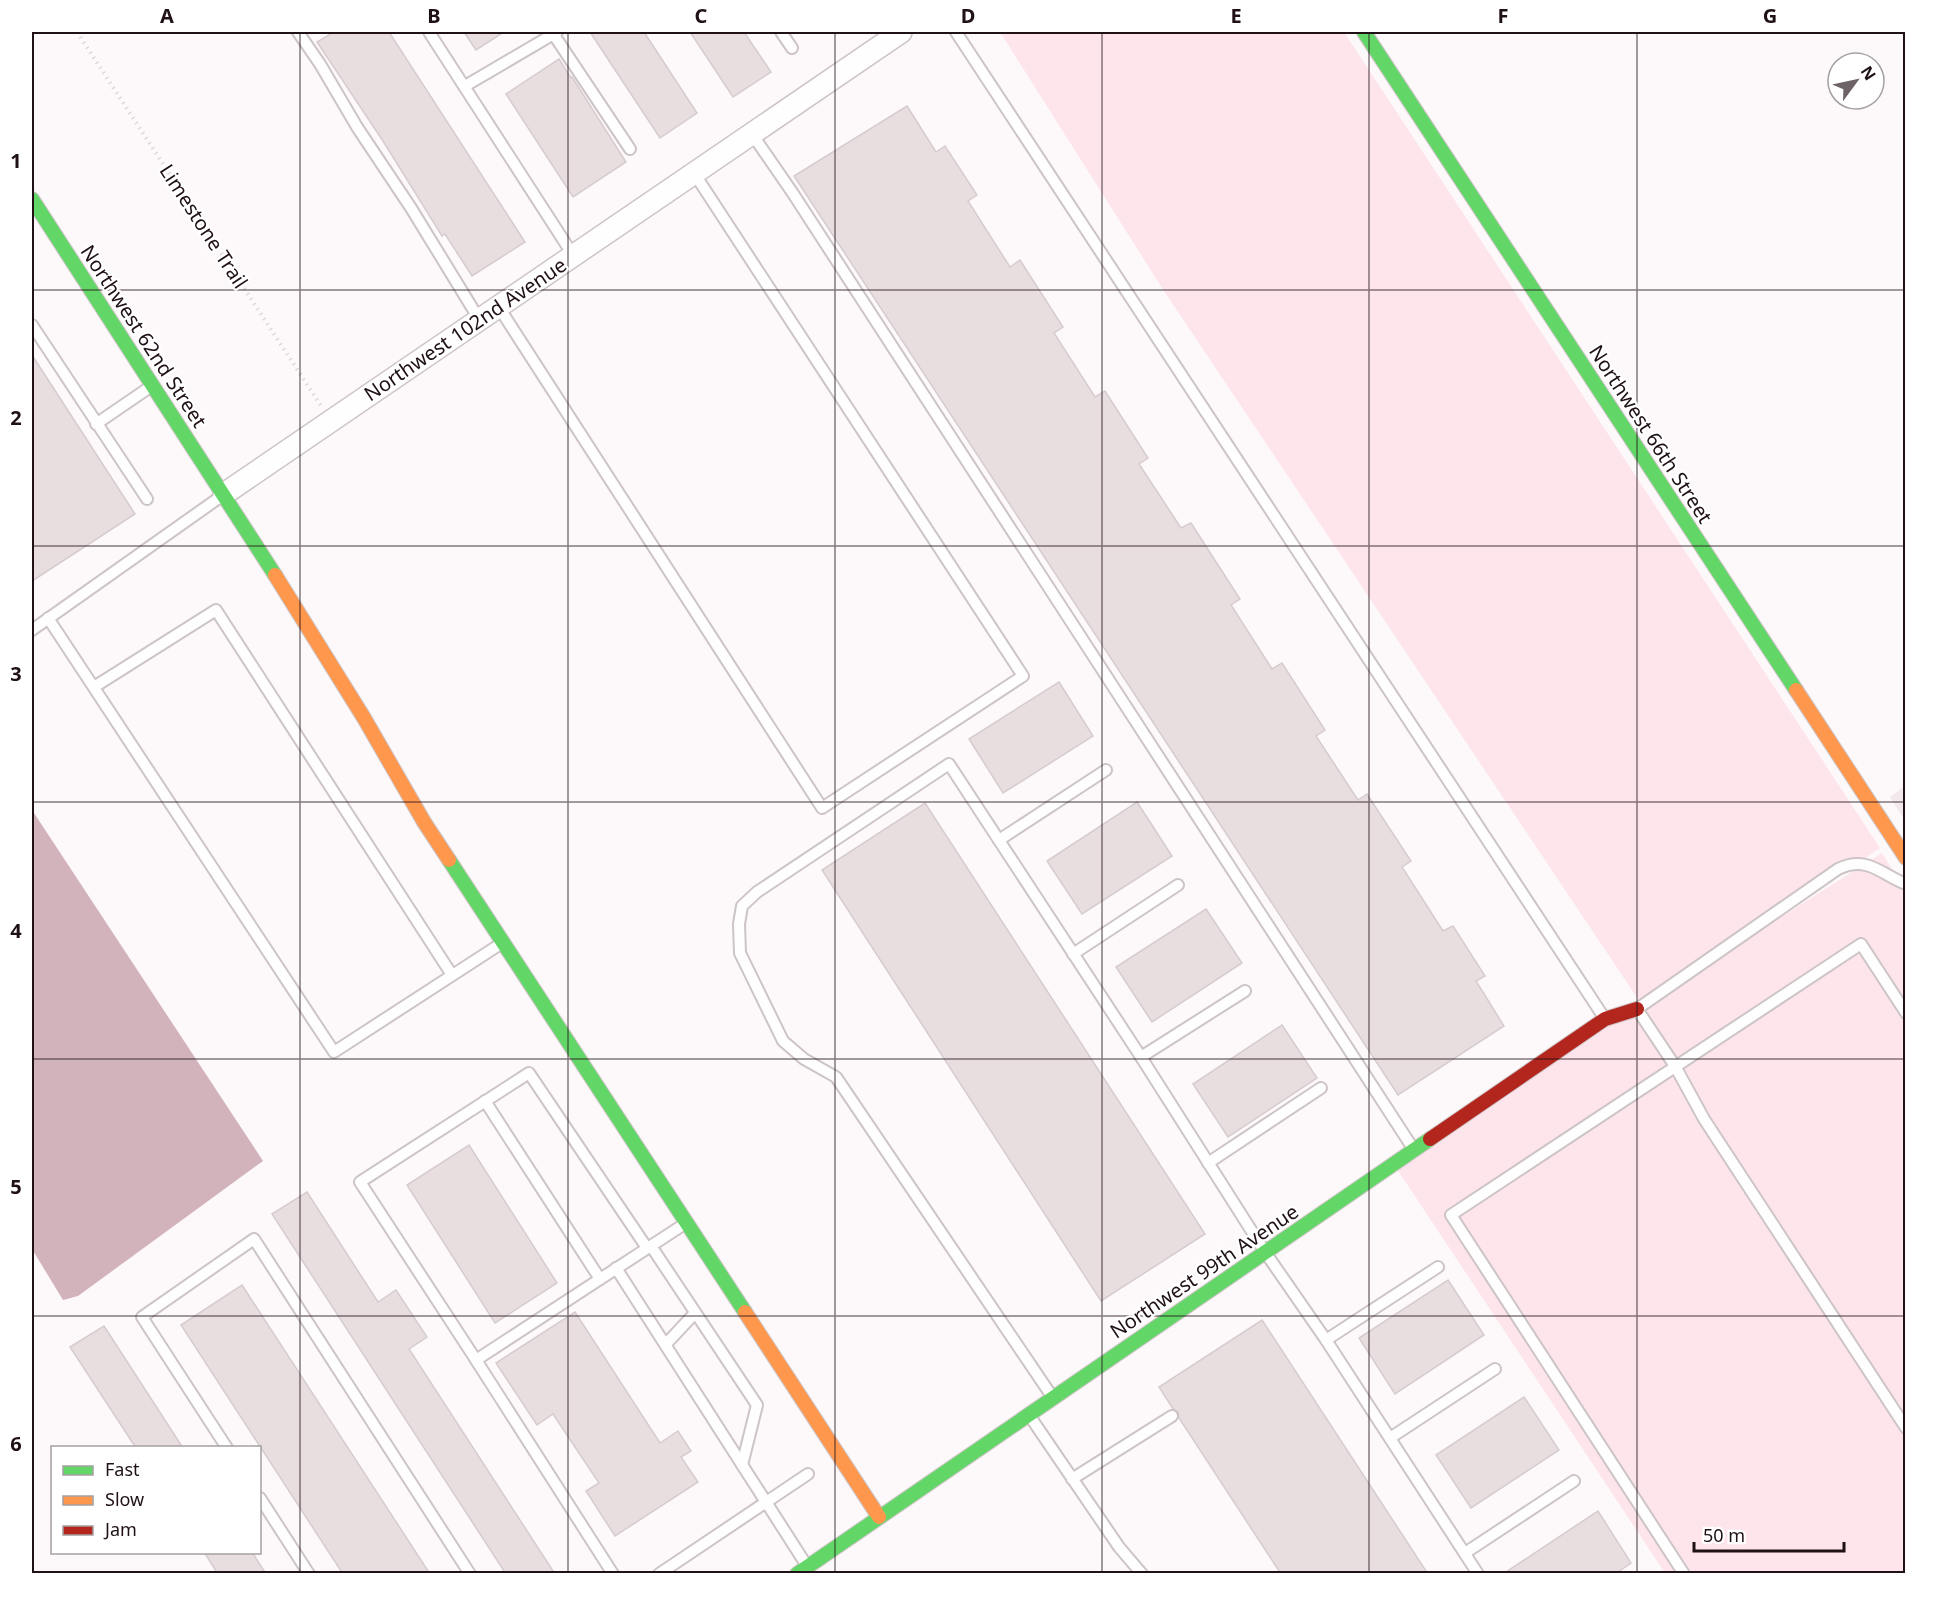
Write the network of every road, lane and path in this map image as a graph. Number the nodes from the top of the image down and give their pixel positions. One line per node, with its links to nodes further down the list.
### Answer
1 (77, 32): 20 (path, Limestone Trail)
2 (298, 32): 17 (lane)
3 (429, 32): 10 (lane)
4 (554, 32): 10 (lane); 12 (lane)
5 (781, 32): 9 (lane)
6 (901, 32): 11 (street, Northwest 102nd Avenue)
7 (956, 32): 38 (lane)
8 (1364, 32): 29 (street, Northwest 66th Street)
9 (792, 48)
10 (465, 86): 15 (lane)
11 (752, 134): 13 (street, Northwest 102nd Avenue); 43 (lane)
12 (630, 149)
13 (694, 173): 15 (street, Northwest 102nd Avenue); 16 (lane)
14 (32, 199): 19 (street, Northwest 62nd Street)
15 (573, 255): 16 (street, Northwest 102nd Avenue)
16 (498, 306): 17 (street, Northwest 102nd Avenue)
17 (479, 319): 20 (street, Northwest 102nd Avenue)
18 (32, 325): 21 (lane)
19 (153, 385): 21 (lane); 22 (street, Northwest 62nd Street)
20 (330, 421): 22 (street, Northwest 102nd Avenue)
21 (96, 424): 23 (lane)
22 (224, 494): 24 (lane, Northwest 102nd Avenue); 32 (street, Northwest 62nd Street)
23 (147, 499)
24 (48, 618): 25 (lane, Northwest 102nd Avenue); 26 (lane)
25 (32, 630)
26 (94, 687): 34 (lane); 34 (lane)
27 (1106, 770): 28 (lane)
28 (999, 840): 33 (lane); 56 (lane)
29 (1905, 858)
30 (1905, 884): 36 (lane)
31 (1178, 885): 33 (lane)
32 (502, 943): 34 (lane); 45 (street, Northwest 62nd Street)
33 (1073, 954): 39 (lane)
34 (452, 975)
35 (1245, 991): 39 (lane)
36 (1637, 1009): 38 (street, Northwest 99th Avenue); 40 (lane)
37 (1905, 1013): 40 (lane)
38 (1605, 1019): 43 (street, Northwest 99th Avenue)
39 (1141, 1057): 44 (lane)
40 (1675, 1066): 59 (lane); 77 (lane)
41 (1321, 1088): 44 (lane)
42 (485, 1101): 46 (lane); 50 (lane); 54 (lane)
43 (1414, 1150): 47 (street, Northwest 99th Avenue)
44 (1208, 1163): 47 (lane)
45 (686, 1223): 46 (lane); 68 (street, Northwest 62nd Street)
46 (649, 1247): 49 (lane); 51 (lane)
47 (1265, 1252): 52 (lane); 56 (street, Northwest 99th Avenue)
48 (1438, 1267): 52 (lane)
49 (616, 1268): 50 (lane); 53 (lane)
50 (600, 1279): 54 (lane)
51 (695, 1313): 53 (lane); 62 (lane)
52 (1326, 1340): 60 (lane)
53 (666, 1344): 62 (lane)
54 (476, 1360): 73 (lane)
55 (1496, 1369): 60 (lane)
56 (1053, 1398): 57 (street, Northwest 99th Avenue)
57 (1029, 1414): 64 (lane); 68 (street, Northwest 99th Avenue)
58 (1172, 1416): 64 (lane)
59 (1905, 1428)
60 (1390, 1438): 69 (lane)
61 (226, 1446): 72 (lane)
62 (742, 1464): 67 (lane)
63 (808, 1474): 67 (lane)
64 (1072, 1479): 75 (lane)
65 (1574, 1481): 69 (lane)
66 (261, 1500): 71 (lane)
67 (766, 1502): 70 (lane); 74 (lane)
68 (879, 1517): 70 (street, Northwest 99th Avenue)
69 (1465, 1553): 76 (lane)
70 (802, 1570)
71 (309, 1574)
72 (470, 1574)
73 (613, 1574)
74 (658, 1574)
75 (1142, 1574)
76 (1478, 1574)
77 (1684, 1574)

